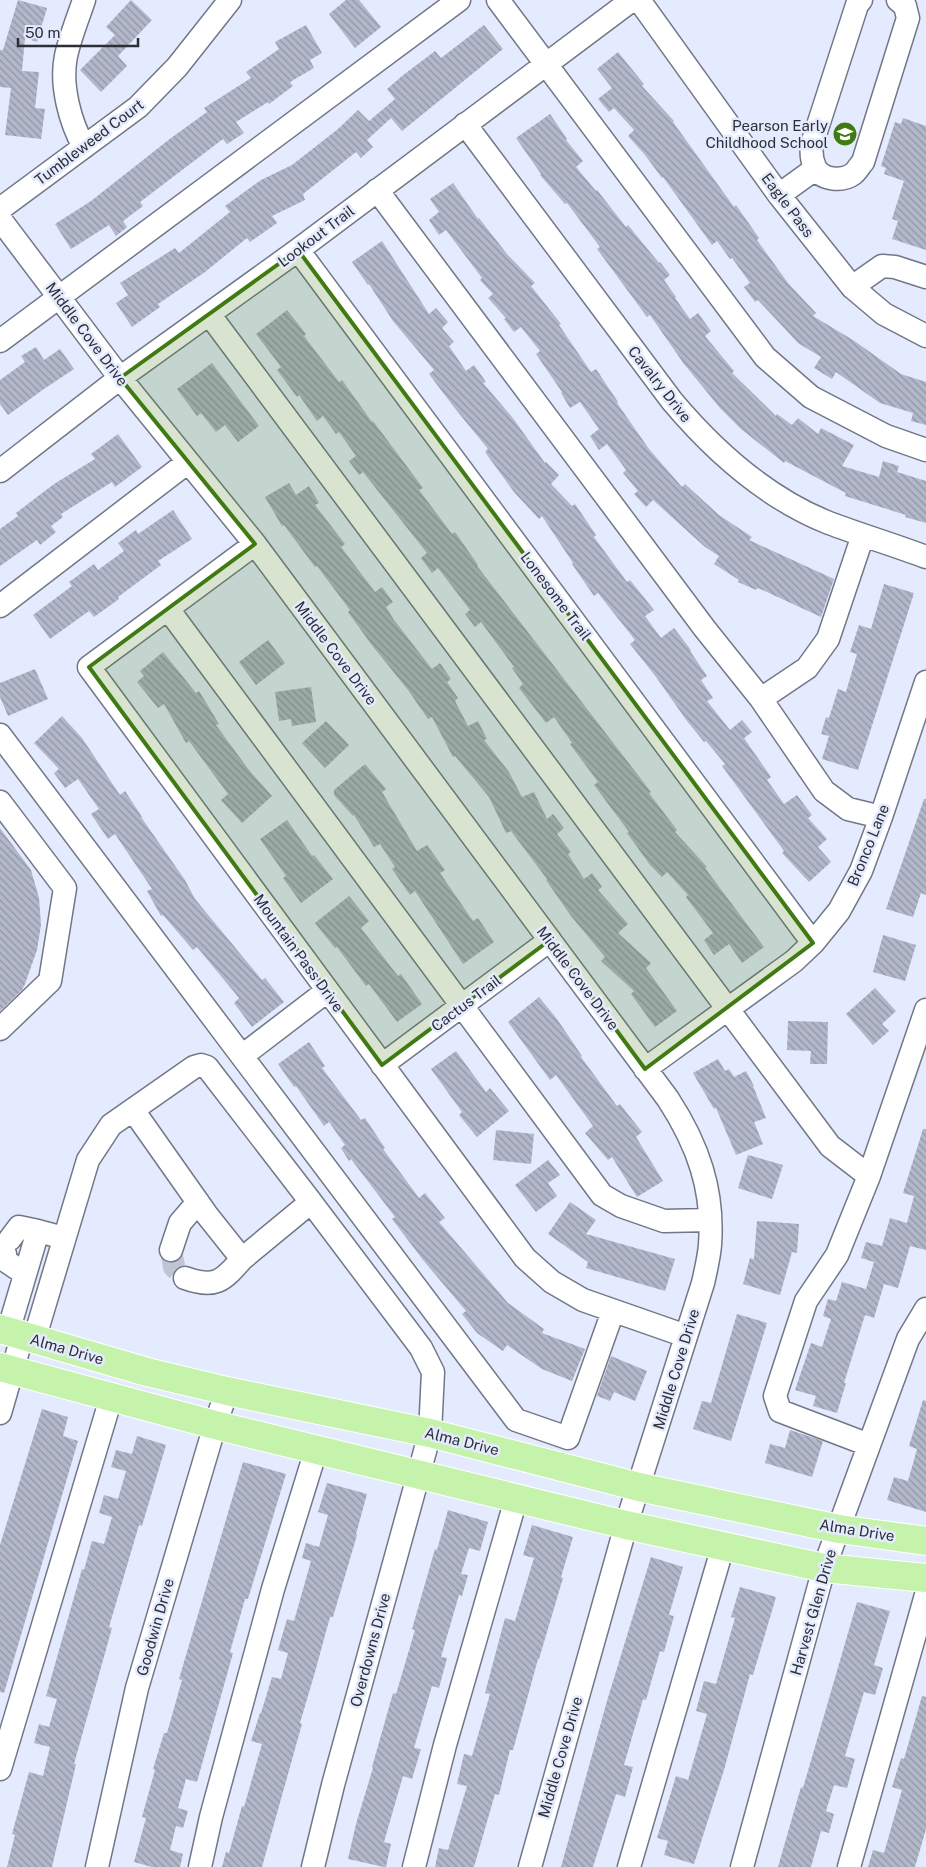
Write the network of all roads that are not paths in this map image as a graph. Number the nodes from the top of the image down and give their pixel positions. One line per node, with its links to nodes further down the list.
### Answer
1 (84, 0): 11 (street)
2 (230, 0): 11 (street, Tumbleweed Court)
3 (460, 0): 20 (street)
4 (498, 0): 9 (street)
5 (632, 0): 9 (street, Lookout Trail)
6 (639, 0): 14 (street, Eagle Pass)
7 (862, 0): 12 (street)
8 (898, 0): 12 (street)
9 (546, 64): 10 (street, Lookout Trail); 25 (street)
10 (465, 124): 13 (street, Lookout Trail); 28 (street, Cavalry Drive)
11 (84, 147): 15 (street, Tumbleweed Court)
12 (815, 169): 14 (street)
13 (377, 190): 17 (street, Lookout Trail); 34 (street)
14 (779, 195): 19 (street, Eagle Pass)
15 (0, 209)
16 (0, 219): 20 (street, Middle Cove Drive)
17 (298, 250): 21 (street, Lookout Trail); 39 (street, Lonesome Trail)
18 (926, 277): 19 (street)
19 (852, 287): 22 (street, Eagle Pass)
20 (58, 296): 23 (street); 24 (street, Middle Cove Drive)
21 (209, 314): 24 (street, Lookout Trail); 42 (street)
22 (926, 336)
23 (0, 341)
24 (120, 378): 26 (street, Middle Cove Drive); 27 (street, Lookout Trail)
25 (926, 450)
26 (188, 462): 29 (street, Middle Cove Drive); 31 (street)
27 (0, 471)
28 (863, 535): 30 (street, Cavalry Drive); 34 (street)
29 (255, 544): 32 (street, Mountain Pass Drive); 38 (street, Middle Cove Drive)
30 (926, 556)
31 (0, 606)
32 (168, 609): 40 (street, Mountain Pass Drive); 41 (street)
33 (926, 682): 37 (street, Bronco Lane)
34 (761, 699): 37 (street)
35 (0, 735): 45 (street)
36 (0, 802): 44 (street)
37 (881, 817): 39 (street, Bronco Lane)
38 (550, 940): 41 (street, Cactus Trail); 47 (street, Middle Cove Drive)
39 (813, 943): 42 (street, Bronco Lane)
40 (327, 991): 45 (street); 46 (street, Mountain Pass Drive)
41 (463, 1005): 46 (street, Cactus Trail); 52 (street)
42 (727, 1009): 47 (street, Bronco Lane); 49 (street)
43 (926, 1010): 49 (street)
44 (0, 1029)
45 (242, 1056): 60 (street)
46 (382, 1065): 60 (street, Mountain Pass Drive)
47 (645, 1069): 52 (street, Middle Cove Drive)
48 (133, 1110): 50 (street); 51 (street, Overdowns Drive); 54 (street)
49 (870, 1176): 69 (street)
50 (198, 1202): 55 (street); 56 (street)
51 (311, 1202): 56 (street); 68 (street, Overdowns Drive)
52 (710, 1220): 62 (street, Middle Cove Drive)
53 (38, 1231): 54 (street); 57 (street); 57 (street)
54 (64, 1238): 61 (street)
55 (171, 1250)
56 (242, 1259): 58 (street)
57 (25, 1274): 61 (street)
58 (185, 1278)
59 (926, 1309): 69 (street, Harvest Glen Drive)
60 (613, 1311): 62 (street, Mountain Pass Drive)
61 (16, 1334): 63 (street); 64 (main road, Alma Drive)
62 (686, 1336): 72 (street, Middle Cove Drive)
63 (6, 1370): 65 (main road); 66 (street)
64 (227, 1391): 67 (street, Goodwin Drive); 68 (main road, Alma Drive)
65 (111, 1398): 67 (main road); 81 (street)
66 (0, 1413)
67 (215, 1425): 70 (main road); 82 (street, Goodwin Drive)
68 (430, 1433): 71 (street, Overdowns Drive); 72 (main road, Alma Drive)
69 (869, 1445): 75 (street, Harvest Glen Drive)
70 (316, 1450): 71 (main road); 83 (street)
71 (418, 1476): 73 (main road); 84 (street, Overdowns Drive)
72 (639, 1487): 74 (street, Middle Cove Drive); 75 (main road, Alma Drive)
73 (516, 1499): 74 (main road); 85 (street)
74 (626, 1525): 77 (main road); 86 (street, Middle Cove Drive)
75 (839, 1529): 76 (main road, Alma Drive); 78 (street, Harvest Glen Drive)
76 (926, 1541)
77 (723, 1546): 78 (main road); 87 (street)
78 (824, 1568): 79 (main road); 88 (street, Harvest Glen Drive)
79 (926, 1578)
80 (926, 1595): 89 (street)
81 (0, 1770)
82 (97, 1867)
83 (200, 1867)
84 (313, 1867)
85 (414, 1867)
86 (530, 1867)
87 (629, 1867)
88 (742, 1867)
89 (850, 1867)

